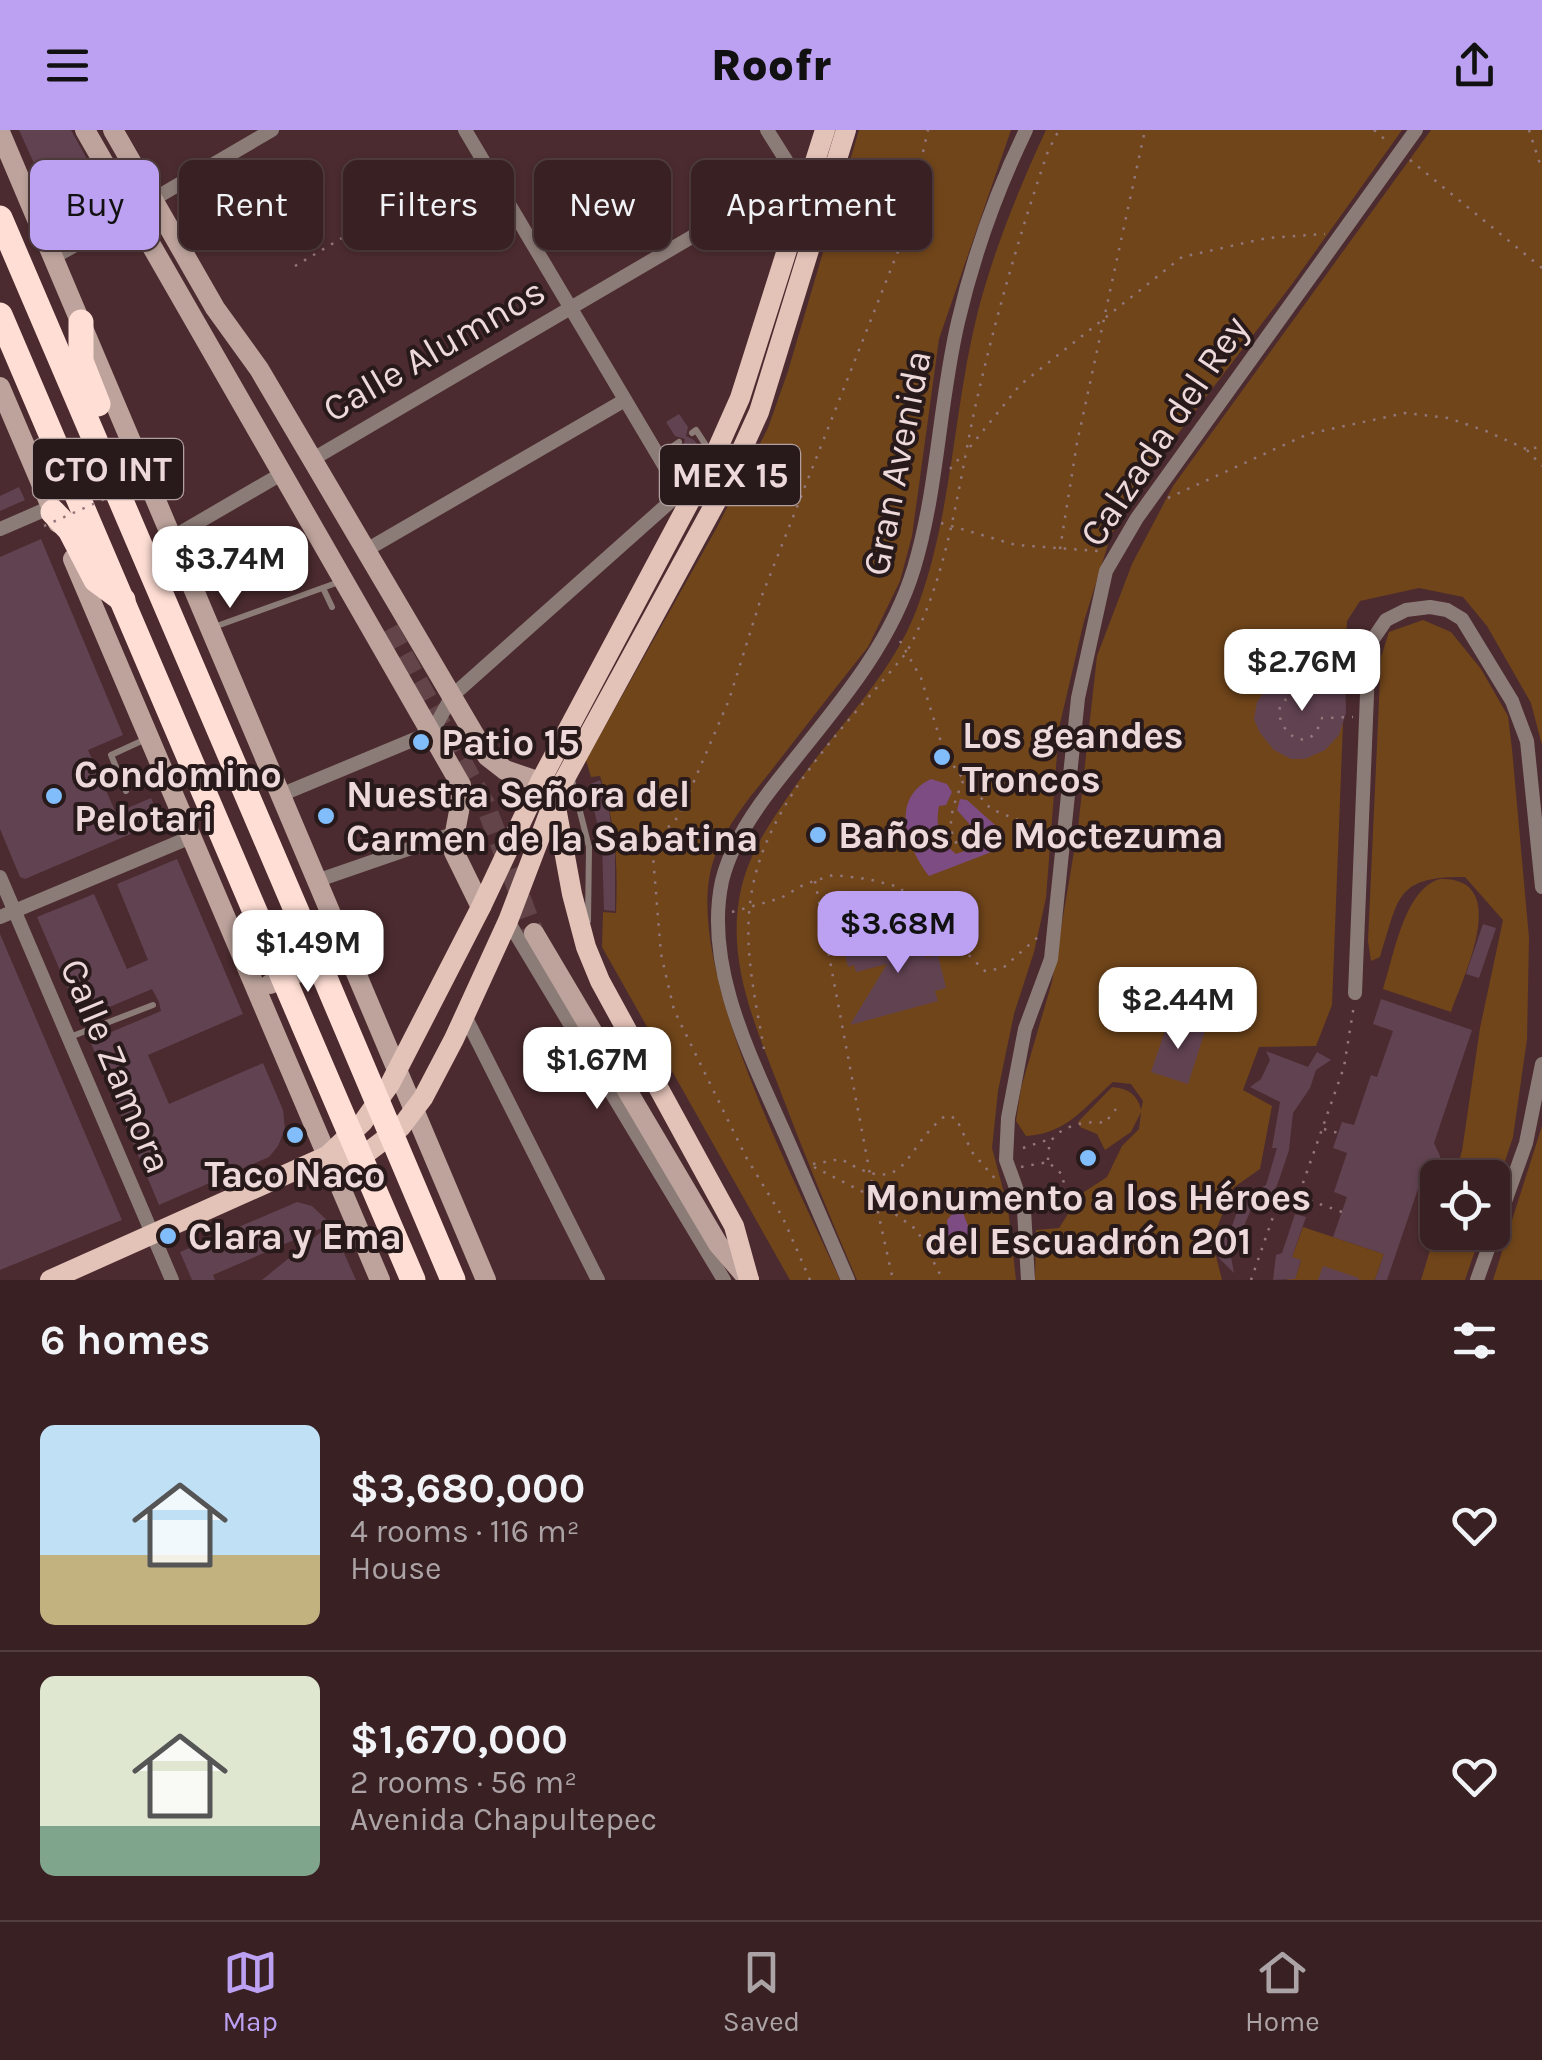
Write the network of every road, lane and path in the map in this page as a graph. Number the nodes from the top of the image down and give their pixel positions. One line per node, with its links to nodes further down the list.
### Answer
1 (85, 130): 17 (street)
2 (113, 130): 18 (street)
3 (272, 130): 23 (street)
4 (466, 130): 16 (street)
5 (767, 130): 19 (street)
6 (824, 130): 20 (main road, MEX 15)
7 (846, 130): 21 (main road, MEX 15)
8 (928, 130): 86 (path)
9 (1026, 130): 53 (street, Gran Avenida)
10 (1144, 130): 37 (path)
11 (1374, 130): 15 (path)
12 (1416, 130): 15 (street, Calzada del Rey)
13 (1529, 130): 22 (path)
14 (0, 132): 32 (street, CTO INT)
15 (1400, 152): 26 (street, Calzada del Rey); 34 (path)
16 (480, 156): 33 (path); 36 (street)
17 (102, 160)
18 (130, 160)
19 (786, 160)
20 (811, 160)
21 (837, 160)
22 (1542, 170)
23 (159, 196)
24 (159, 212): 35 (street)
25 (0, 218): 50 (highway, CTO INT)
26 (1342, 233): 37 (path); 55 (street, Calzada del Rey)
27 (691, 243): 36 (street, Calle Alumnos)
28 (67, 250): 32 (street)
29 (154, 250): 51 (street)
30 (782, 250): 47 (main road, MEX 15)
31 (810, 250): 76 (main road, MEX 15)
32 (54, 257): 39 (street, CTO INT)
33 (295, 266)
34 (1542, 268)
35 (215, 308): 48 (street); 69 (street)
36 (570, 308): 41 (street); 48 (street, Calle Alumnos)
37 (1107, 314): 53 (path); 61 (path)
38 (0, 315): 65 (highway, CTO INT)
39 (81, 322): 50 (highway); 59 (street, CTO INT)
40 (0, 387): 56 (street, CTO INT)
41 (625, 400): 46 (street); 60 (street)
42 (692, 433): 47 (lane)
43 (679, 442): 46 (lane)
44 (1542, 447): 45 (path)
45 (1526, 449): 49 (path); 55 (path)
46 (658, 456): 54 (street)
47 (714, 457): 54 (main road, MEX 15)
48 (313, 458): 60 (street)
49 (1542, 466)
50 (107, 468): 126 (highway, CTO INT, bridge)
51 (284, 473): 59 (street); 63 (street)
52 (159, 476): 56 (path, bridge)
53 (930, 492): 57 (street, Gran Avenida)
54 (684, 499): 71 (street); 78 (main road, MEX 15)
55 (1144, 510): 62 (street, Calzada del Rey)
56 (49, 515): 58 (street); 65 (highway); 75 (street, CTO INT)
57 (925, 519): 61 (path); 67 (street, Gran Avenida)
58 (0, 529)
59 (173, 537): 68 (street, CTO INT)
60 (368, 549): 71 (street)
61 (1060, 549): 62 (path)
62 (1116, 550): 83 (street, Calzada del Rey)
63 (345, 579): 64 (lane); 70 (street)
64 (322, 588): 66 (lane); 68 (lane)
65 (124, 601): 125 (highway, CTO INT, bridge)
66 (332, 607)
67 (892, 627): 77 (path); 84 (street, Gran Avenida)
68 (210, 628): 80 (street, CTO INT)
69 (389, 628)
70 (397, 670): 71 (street); 74 (street)
71 (450, 693): 74 (street); 78 (street)
72 (1308, 696): 73 (path)
73 (1345, 717)
74 (432, 732): 80 (street); 81 (street)
75 (149, 737): 79 (lane); 82 (street, CTO INT)
76 (568, 769): 78 (main road, MEX 15); 87 (lane)
77 (964, 780): 83 (path); 85 (path)
78 (548, 788): 92 (main road, MEX 15); 95 (main road, MEX 15); 99 (main road)
79 (126, 791)
80 (278, 796): 89 (street, CTO INT)
81 (455, 832): 89 (street); 92 (street)
82 (191, 837): 93 (street); 100 (street, CTO INT)
83 (1062, 841): 96 (street, Calzada del Rey)
84 (737, 842): 86 (path); 94 (street, Gran Avenida)
85 (963, 843)
86 (652, 844): 87 (path); 131 (path)
87 (589, 846): 99 (lane)
88 (0, 877): 93 (street, Calle Zamora)
89 (316, 881): 98 (street, CTO INT)
90 (815, 881): 94 (path); 96 (path); 115 (path)
91 (1542, 887): 101 (street)
92 (480, 907): 106 (main road, MEX 15)
93 (7, 914): 104 (street, Calle Zamora)
94 (719, 915): 132 (street, Gran Avenida)
95 (508, 921): 103 (main road, MEX 15); 129 (street)
96 (1056, 924): 112 (street, Calzada del Rey)
97 (534, 933): 130 (street)
98 (344, 946): 100 (street); 106 (street, CTO INT)
99 (586, 947): 130 (main road)
100 (253, 982): 113 (street, CTO INT)
101 (1355, 993): 109 (path)
102 (153, 1005): 104 (lane)
103 (465, 1016): 108 (main road, MEX 15); 128 (street)
104 (69, 1038): 121 (street, Calle Zamora)
105 (1542, 1064): 137 (street)
106 (396, 1072): 108 (street, CTO INT); 113 (main road, MEX 15)
107 (1116, 1109): 111 (path)
108 (414, 1112): 113 (main road); 127 (street, CTO INT)
109 (1322, 1128): 110 (path); 117 (path)
110 (1338, 1133)
111 (1054, 1138): 112 (path); 114 (path)
112 (1006, 1154): 116 (street, Calzada del Rey)
113 (329, 1161): 121 (main road); 124 (street, CTO INT)
114 (1048, 1162): 116 (path); 119 (path)
115 (870, 1175): 116 (path); 118 (path); 118 (path)
116 (1012, 1175): 119 (street, Calzada del Rey)
117 (1298, 1197): 120 (path); 136 (path)
118 (875, 1199): 133 (path); 134 (path)
119 (1024, 1210): 135 (street, Calzada del Rey)
120 (1342, 1212)
121 (152, 1234): 122 (main road); 123 (street, Calle Zamora)
122 (50, 1280)
123 (172, 1280)
124 (380, 1280)
125 (412, 1280)
126 (453, 1280)
127 (486, 1280)
128 (598, 1280)
129 (724, 1280)
130 (749, 1280)
131 (810, 1280)
132 (848, 1280)
133 (893, 1280)
134 (943, 1280)
135 (1028, 1280)
136 (1250, 1280)
137 (1476, 1280)

